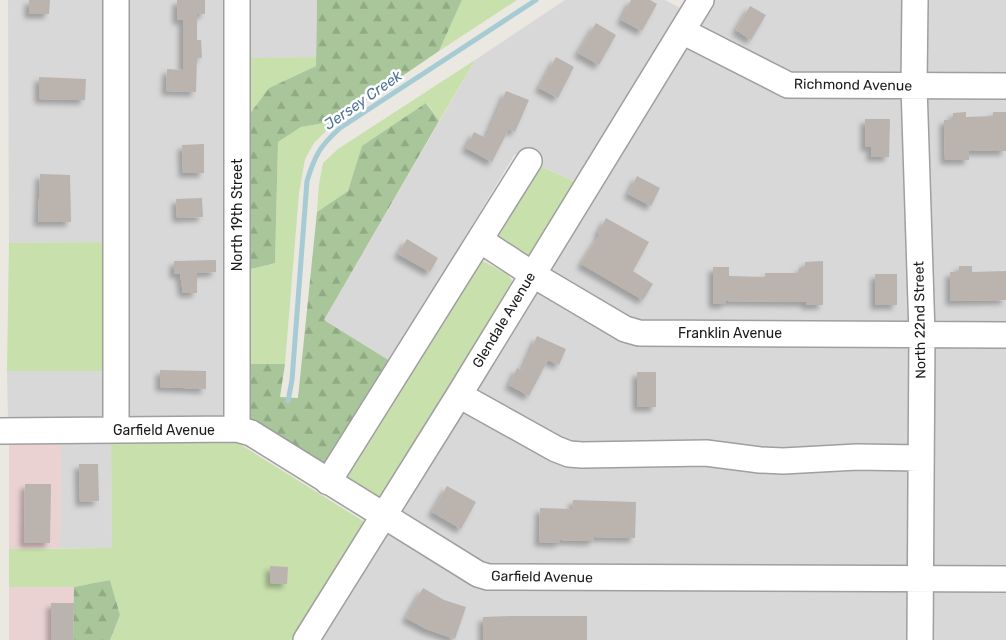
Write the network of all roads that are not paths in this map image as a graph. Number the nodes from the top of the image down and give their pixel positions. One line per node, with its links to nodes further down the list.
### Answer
1 (116, 0): 15 (street)
2 (237, 0): 14 (street, North 19th Street)
3 (701, 0): 5 (street, Glendale Avenue)
4 (915, 0): 6 (street, North 22nd Street)
5 (682, 31): 6 (street, Richmond Avenue); 10 (street, Glendale Avenue)
6 (914, 86): 7 (street, Richmond Avenue); 11 (street, North 22nd Street)
7 (1006, 86)
8 (529, 161): 9 (street)
9 (480, 240): 10 (street, Franklin Avenue); 18 (street)
10 (532, 274): 11 (street, Franklin Avenue); 13 (street, Glendale Avenue)
11 (922, 334): 12 (street, Franklin Avenue); 17 (street, North 22nd Street)
12 (1006, 334)
13 (459, 395): 17 (street); 19 (street, Glendale Avenue)
14 (237, 429): 15 (street, Garfield Avenue); 18 (street, Garfield Avenue)
15 (116, 430): 16 (street, Garfield Avenue)
16 (0, 431)
17 (920, 458): 20 (street, North 22nd Street)
18 (328, 482): 19 (street, Garfield Avenue)
19 (383, 515): 20 (street, Garfield Avenue); 22 (street, Glendale Avenue)
20 (920, 578): 21 (street, Garfield Avenue); 23 (street, North 22nd Street)
21 (1006, 579)
22 (306, 640)
23 (920, 640)

